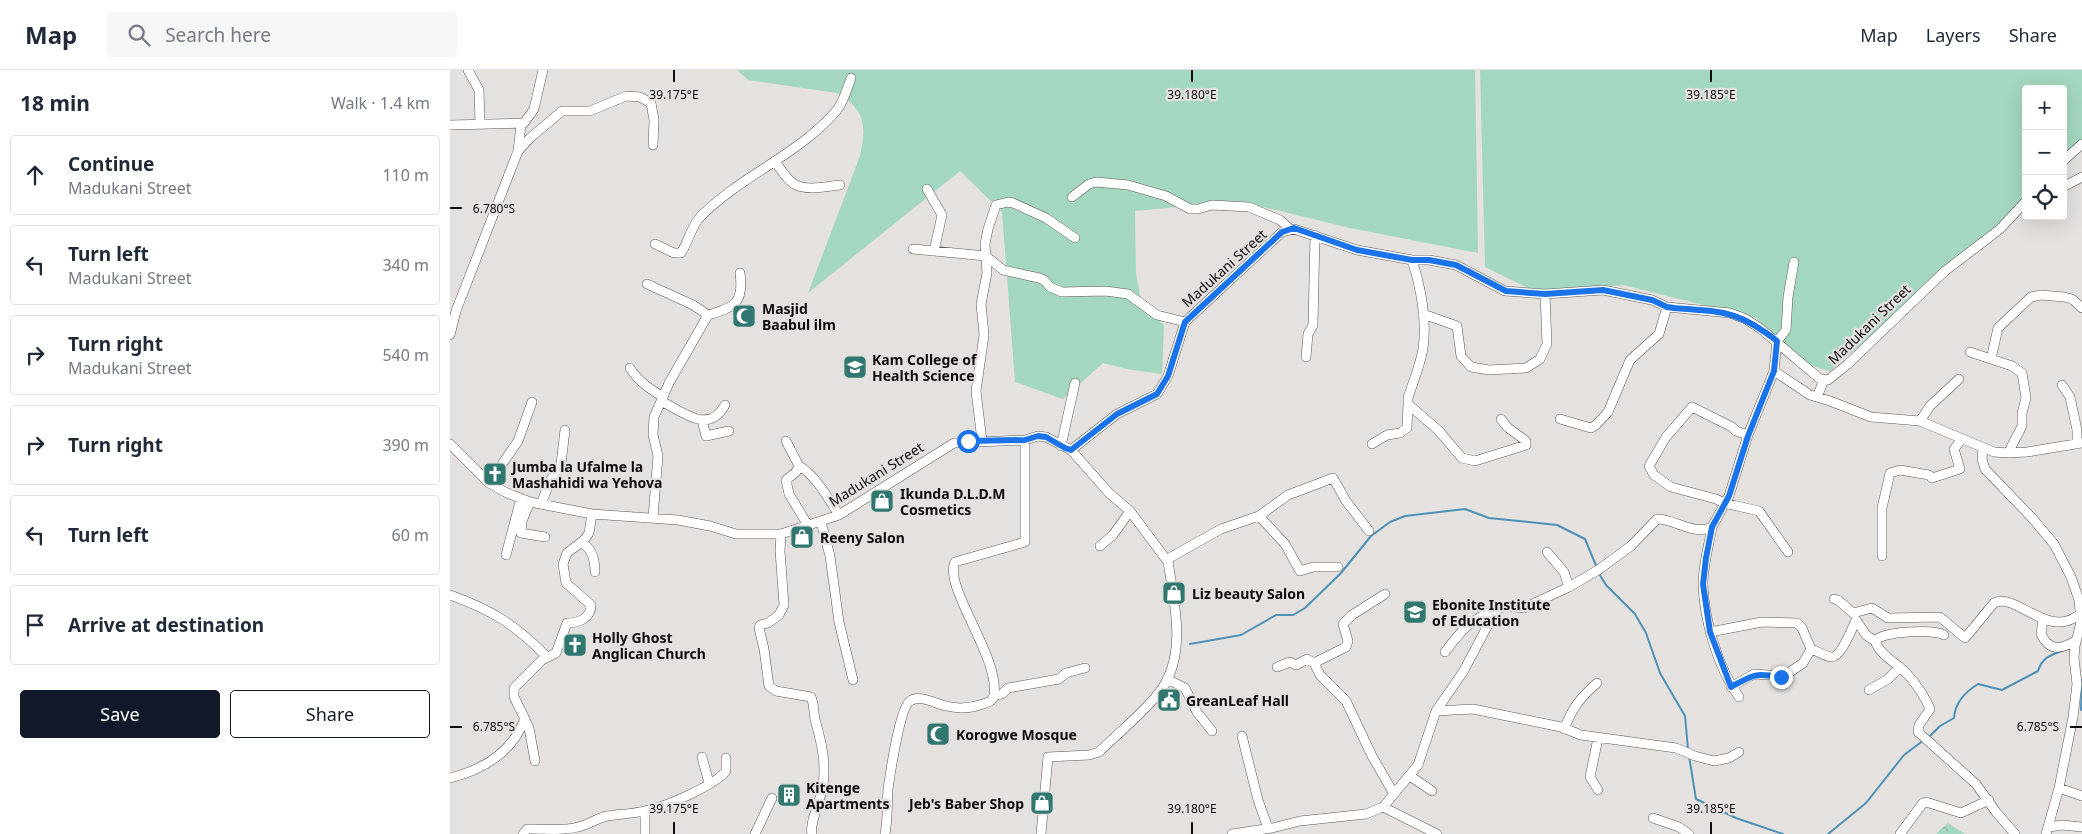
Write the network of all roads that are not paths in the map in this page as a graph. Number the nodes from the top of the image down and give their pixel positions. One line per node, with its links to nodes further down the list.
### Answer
1 (468, 70): 4 (street)
2 (544, 70): 5 (street)
3 (851, 78): 11 (street)
4 (480, 124): 5 (street); 6 (street)
5 (522, 124): 9 (street)
6 (450, 125)
7 (653, 144): 9 (street)
8 (2082, 144): 10 (street)
9 (518, 151): 35 (street)
10 (2067, 157)
11 (775, 161): 13 (street); 21 (street)
12 (2082, 176): 14 (street)
13 (840, 185)
14 (2067, 185)
15 (927, 190): 23 (street)
16 (1072, 197): 18 (street)
17 (2022, 205): 43 (street, Madukani Street)
18 (1290, 229): 19 (street, Madukani Street); 34 (street, Madukani Street)
19 (1314, 234): 25 (street, Madukani Street); 38 (street)
20 (1076, 238): 24 (street)
21 (655, 244)
22 (913, 250): 23 (street)
23 (934, 251): 24 (street)
24 (986, 256): 34 (street); 61 (street)
25 (1412, 260): 29 (street, Madukani Street); 32 (street)
26 (1794, 262): 36 (street)
27 (740, 273): 33 (street)
28 (647, 284): 33 (street)
29 (1545, 294): 30 (street, Madukani Street); 32 (street)
30 (1667, 307): 36 (street, Madukani Street); 52 (street)
31 (2082, 308): 39 (street)
32 (1423, 314): 49 (street)
33 (708, 315): 47 (street)
34 (1185, 322): 67 (street, Madukani Street)
35 (450, 335)
36 (1777, 341): 41 (street); 43 (street, Madukani Street)
37 (1970, 352): 39 (street)
38 (1306, 357)
39 (1991, 358): 68 (street)
40 (630, 368): 47 (street)
41 (1774, 371): 46 (street); 57 (street)
42 (1959, 379): 54 (street)
43 (1824, 380): 46 (street)
44 (1075, 384): 65 (street)
45 (2062, 385): 62 (street)
46 (1817, 398): 54 (street)
47 (662, 399): 53 (street); 79 (street)
48 (532, 402): 70 (street)
49 (1408, 404): 51 (street); 64 (street)
50 (725, 405): 53 (street)
51 (1501, 419)
52 (1560, 419)
53 (702, 420): 56 (street)
54 (1920, 421): 58 (street)
55 (565, 430): 74 (street)
56 (730, 431)
57 (1748, 436): 73 (street); 73 (street)
58 (1962, 439): 66 (street); 91 (street)
59 (1025, 440): 61 (street, Madukani Street); 65 (street, Madukani Street); 119 (street)
60 (786, 441): 69 (street)
61 (982, 441): 77 (street, Madukani Street)
62 (2079, 443): 68 (street)
63 (450, 444): 70 (street, Madukani Street)
64 (1372, 444)
65 (1061, 446): 67 (street, Madukani Street)
66 (1983, 449): 68 (street); 100 (street)
67 (1071, 450): 75 (street)
68 (2008, 453)
69 (799, 466): 77 (street); 81 (street)
70 (489, 483): 71 (street, Madukani Street)
71 (521, 498): 72 (street, Madukani Street); 90 (street)
72 (530, 502): 74 (street, Madukani Street); 85 (street)
73 (1724, 503): 82 (street); 89 (street)
74 (541, 504): 76 (street, Madukani Street)
75 (1130, 511): 87 (street); 92 (street)
76 (592, 514): 79 (street, Madukani Street); 86 (street)
77 (840, 515): 80 (street, Madukani Street)
78 (1259, 516): 83 (street); 92 (street); 93 (street)
79 (653, 517): 84 (street, Madukani Street)
80 (821, 522): 81 (street, Madukani Street); 114 (street)
81 (808, 527): 84 (street, Madukani Street)
82 (1712, 527): 95 (street); 103 (street)
83 (1369, 530)
84 (781, 534): 151 (street)
85 (545, 536)
86 (581, 543): 94 (street); 109 (street)
87 (1100, 546)
88 (1547, 552): 95 (street)
89 (1788, 552)
90 (506, 555)
91 (1882, 556)
92 (1168, 562): 115 (street)
93 (1338, 567)
94 (595, 572)
95 (1569, 588): 99 (street)
96 (450, 594): 109 (street)
97 (1385, 594): 110 (street)
98 (1834, 599): 101 (street)
99 (1496, 610): 108 (street); 121 (street)
100 (2081, 613): 102 (street); 106 (street)
101 (1855, 617): 102 (street); 105 (street); 107 (street)
102 (2043, 620): 106 (street)
103 (1710, 632): 107 (street); 117 (street)
104 (1944, 636): 105 (street)
105 (1875, 641): 112 (street)
106 (2075, 641): 134 (street)
107 (1812, 649): 117 (street)
108 (1445, 652)
109 (547, 658): 122 (street)
110 (1314, 663): 111 (street); 137 (street)
111 (1277, 667)
112 (1900, 667): 118 (street); 140 (street)
113 (1085, 668): 119 (street)
114 (853, 680)
115 (1167, 680): 124 (street); 153 (street)
116 (1597, 684): 123 (street)
117 (1731, 687): 120 (street)
118 (1869, 690)
119 (994, 696): 152 (street)
120 (1739, 697)
121 (1436, 711): 123 (street); 131 (street)
122 (524, 717): 130 (street); 132 (street)
123 (1564, 729): 126 (street)
124 (1212, 731)
125 (1242, 736): 145 (street)
126 (1598, 738): 127 (street); 135 (street)
127 (1739, 752)
128 (702, 757): 133 (street)
129 (726, 758): 133 (street)
130 (535, 761)
131 (1410, 776): 136 (street); 137 (street)
132 (450, 778)
133 (709, 783): 142 (street)
134 (2059, 788): 138 (street); 146 (street)
135 (1598, 790)
136 (1432, 791)
137 (1394, 794): 141 (street)
138 (2082, 796)
139 (772, 798): 150 (street)
140 (1989, 800): 157 (street); 158 (street)
141 (1383, 807): 145 (street); 155 (street)
142 (645, 811): 148 (street); 149 (street)
143 (1654, 818): 156 (street)
144 (2082, 827): 146 (street)
145 (1268, 828): 147 (street)
146 (2047, 830)
147 (1255, 832): 154 (street)
148 (523, 834)
149 (645, 834)
150 (755, 834)
151 (812, 834)
152 (885, 834)
153 (1041, 834)
154 (1232, 834)
155 (1436, 834)
156 (1689, 834)
157 (1900, 834)
158 (2016, 834)

